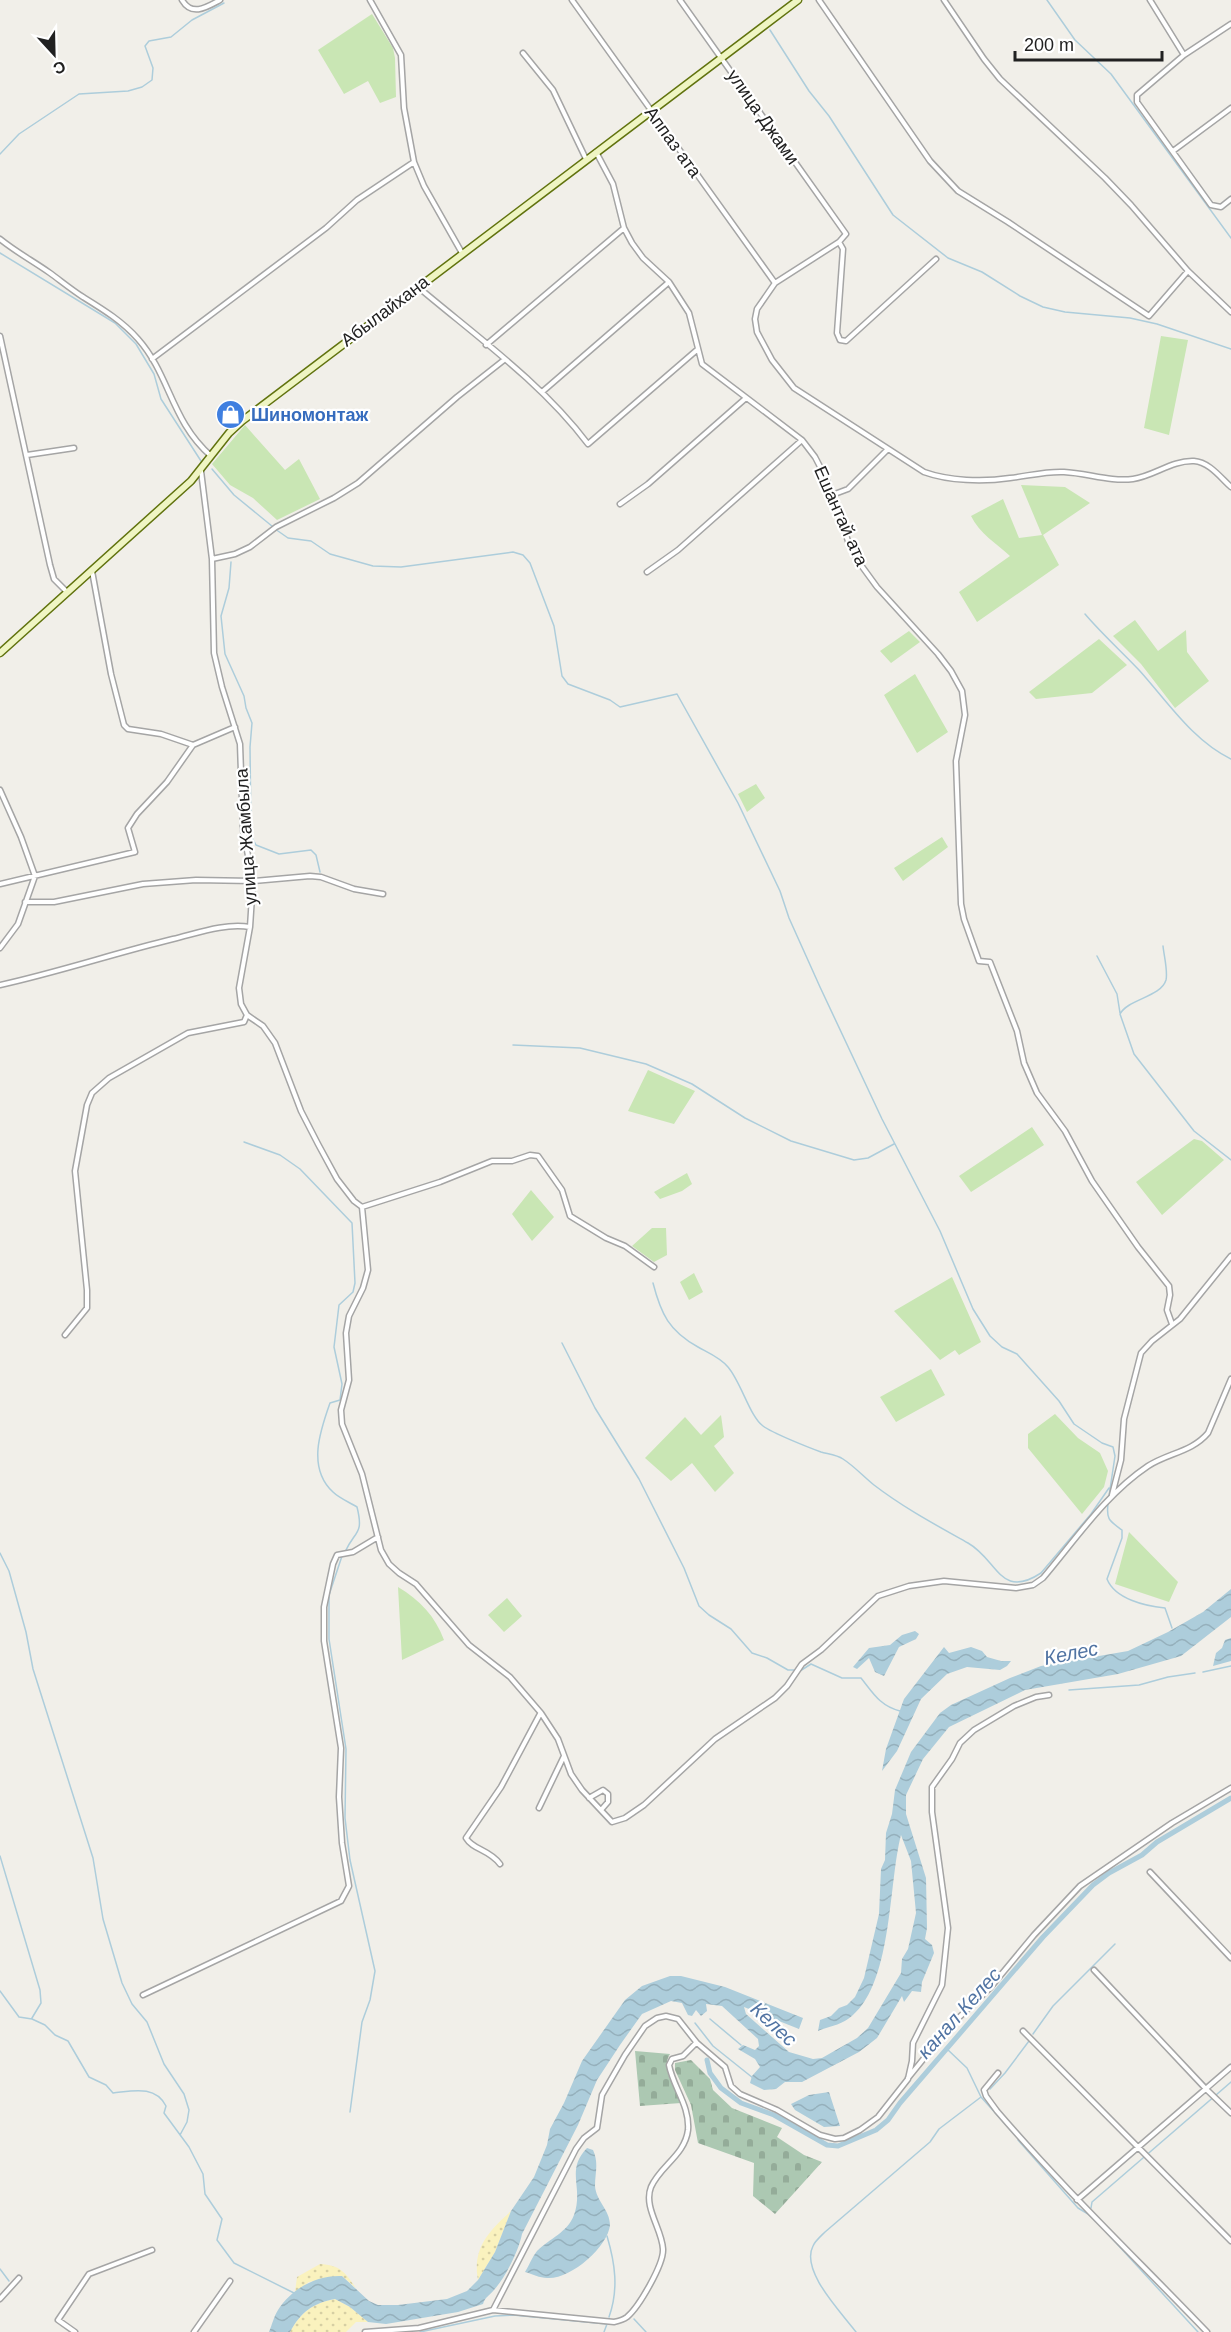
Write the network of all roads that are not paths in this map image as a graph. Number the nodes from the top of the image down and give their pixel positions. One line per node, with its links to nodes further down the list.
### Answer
1 (182, 0): 2 (street)
2 (220, 0)
3 (370, 0): 19 (street)
4 (572, 0): 15 (street, Аппаз ата)
5 (680, 0): 13 (street, улица Джами)
6 (798, 0): 13 (main road, Абылайхана)
7 (819, 0): 26 (street)
8 (944, 0): 26 (street)
9 (1150, 0): 12 (street)
10 (1231, 24): 12 (street)
11 (523, 52): 18 (street)
12 (1184, 55): 16 (street)
13 (720, 57): 15 (main road, Абылайхана); 23 (street, улица Джами)
14 (1231, 108): 16 (street)
15 (650, 110): 17 (main road, Абылайхана); 28 (street, Аппаз ата)
16 (1173, 151): 20 (street)
17 (596, 152): 18 (main road, Абылайхана); 21 (street, Ешантай ата)
18 (586, 159): 24 (main road, Абылайхана)
19 (414, 162): 24 (street); 34 (street)
20 (1231, 199)
21 (624, 228): 27 (street, Ешантай ата); 32 (street)
22 (0, 239): 34 (street)
23 (839, 242): 25 (street); 28 (street)
24 (462, 253): 29 (main road, Абылайхана)
25 (936, 259)
26 (1188, 271): 30 (street)
27 (669, 282): 33 (street, Ешантай ата); 36 (street)
28 (775, 284): 40 (street)
29 (417, 287): 32 (street); 42 (main road, Абылайхана)
30 (1231, 312)
31 (0, 336): 41 (street)
32 (486, 345): 35 (street)
33 (698, 350): 36 (street); 37 (street, Ешантай ата)
34 (152, 359): 42 (street)
35 (504, 360): 36 (street); 47 (street)
36 (542, 392)
37 (746, 398): 38 (street, Ешантай ата); 46 (street)
38 (802, 440): 45 (street, Ешантай ата); 49 (street)
39 (74, 448): 41 (street)
40 (888, 449): 44 (street); 45 (street)
41 (27, 454): 50 (street)
42 (211, 457): 43 (main road, Абылайхана)
43 (201, 470): 47 (street, улица Жамбыла); 48 (main road, Абылайхана)
44 (1231, 487)
45 (832, 495): 68 (street, Ешантай ата)
46 (620, 504)
47 (212, 559): 52 (street, улица Жамбыла)
48 (92, 570): 50 (main road, Абылайхана); 53 (street)
49 (647, 572)
50 (67, 592): 51 (main road, Абылайхана)
51 (0, 653)
52 (235, 727): 53 (street); 57 (street, улица Жамбыла)
53 (193, 745): 56 (street)
54 (0, 790): 55 (street)
55 (3, 801): 56 (street)
56 (35, 876): 58 (street); 60 (street)
57 (253, 881): 59 (street); 60 (street); 61 (street, улица Жамбыла)
58 (0, 884)
59 (383, 894)
60 (25, 902): 62 (street)
61 (250, 927): 63 (street); 64 (street, улица Жамбыла)
62 (0, 948)
63 (0, 985)
64 (248, 1015): 65 (street, улица Жамбыла); 69 (street)
65 (362, 1207): 67 (street); 72 (street)
66 (1231, 1256): 68 (street)
67 (654, 1267)
68 (1172, 1324): 71 (street)
69 (65, 1335)
70 (1231, 1379): 71 (street)
71 (1112, 1496): 79 (street)
72 (378, 1537): 74 (street); 84 (street)
73 (1049, 1695): 89 (street)
74 (541, 1713): 75 (street); 80 (street)
75 (564, 1756): 77 (street); 78 (street)
76 (1231, 1788): 89 (street)
77 (589, 1798): 79 (street); 79 (street)
78 (539, 1808)
79 (601, 1810)
80 (500, 1864)
81 (1150, 1872): 82 (street)
82 (1231, 1958)
83 (1094, 1970): 90 (street)
84 (143, 1995)
85 (1023, 2031): 92 (street)
86 (697, 2043): 89 (street); 99 (street); 99 (street)
87 (1231, 2067): 90 (street)
88 (998, 2073): 93 (street)
89 (908, 2079)
90 (1206, 2089): 91 (street); 92 (street)
91 (1231, 2113)
92 (1139, 2146): 93 (street); 94 (street)
93 (1077, 2200): 105 (street)
94 (1231, 2241)
95 (152, 2250): 100 (street)
96 (19, 2278): 98 (street)
97 (230, 2281): 103 (street)
98 (0, 2299)
99 (492, 2310): 104 (street)
100 (67, 2326): 101 (street); 102 (street)
101 (63, 2332)
102 (75, 2332)
103 (194, 2332)
104 (364, 2332)
105 (1207, 2332)

